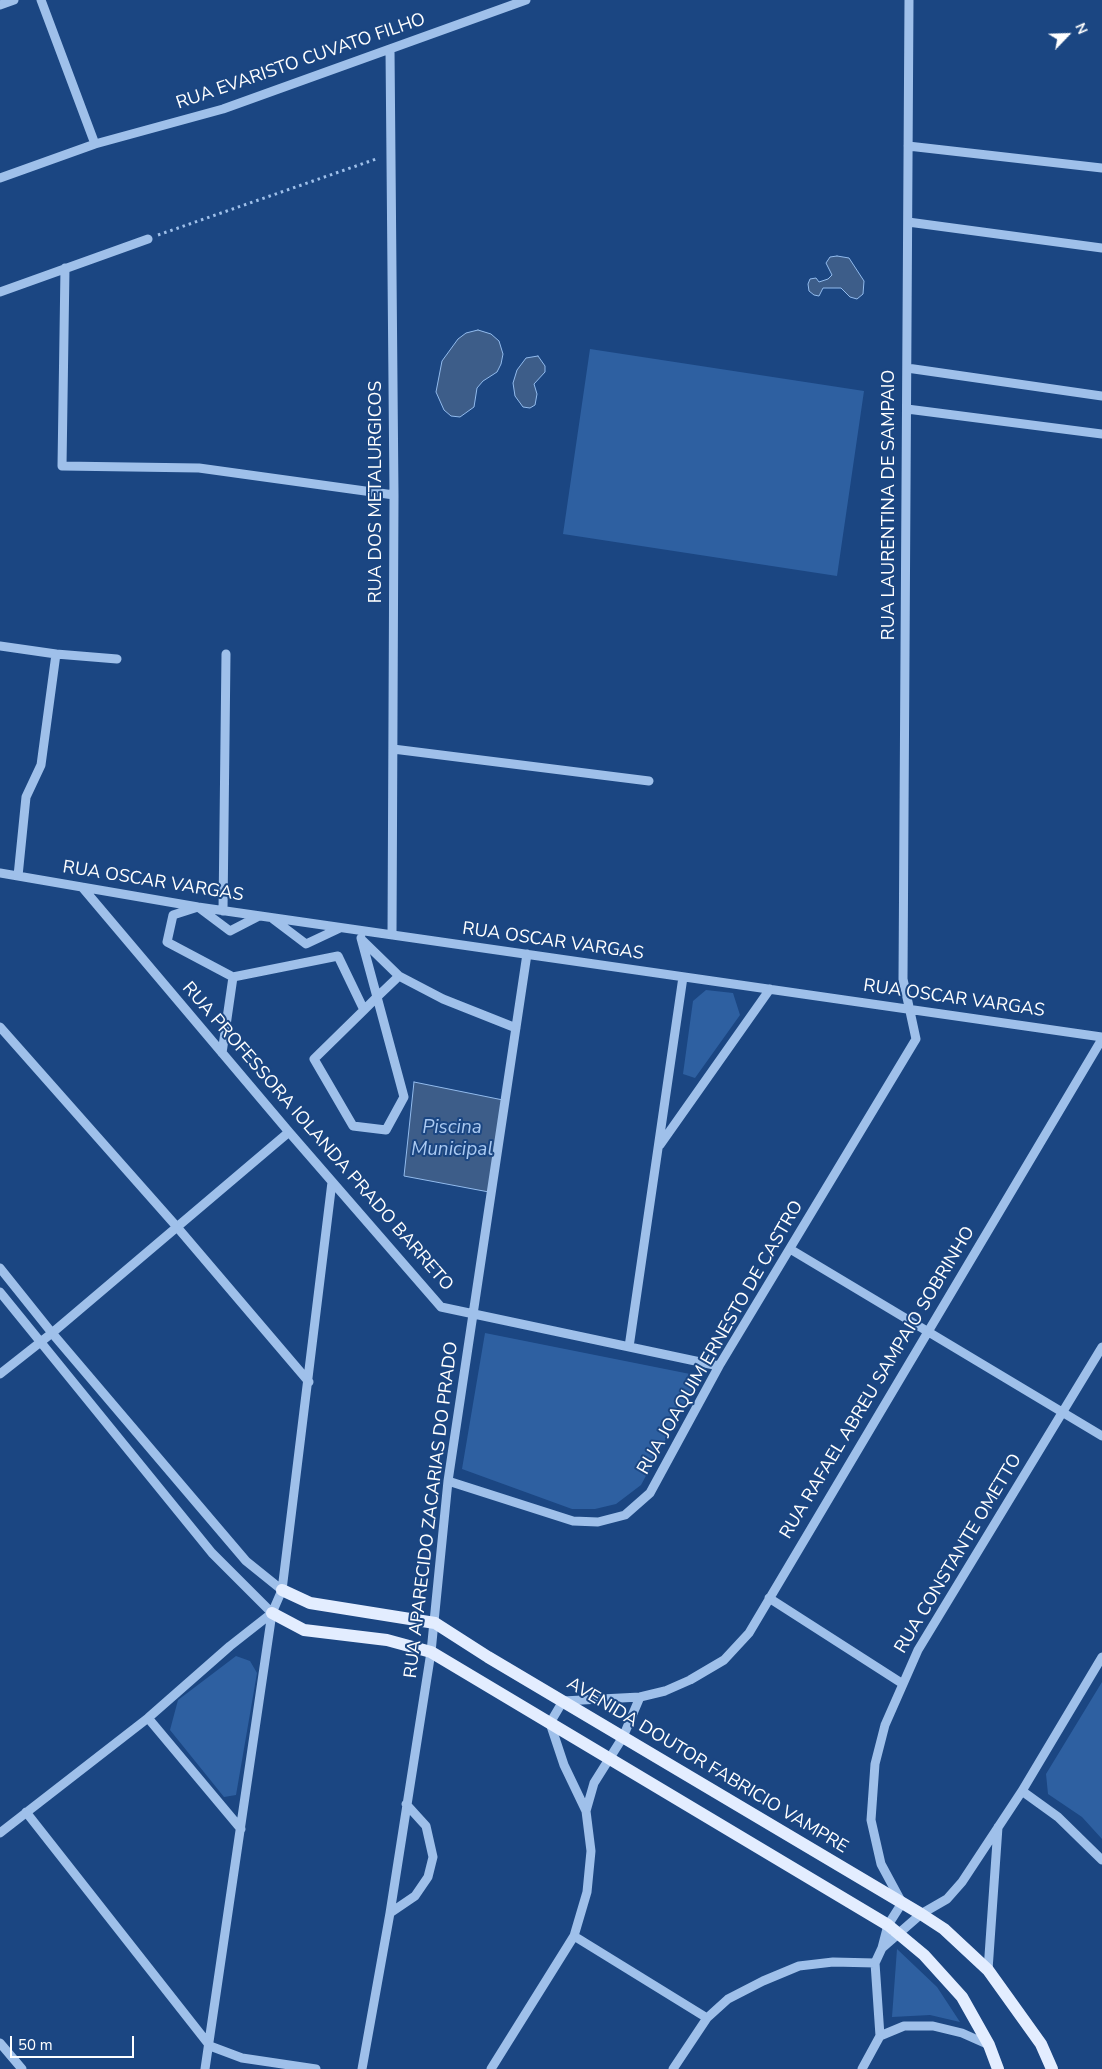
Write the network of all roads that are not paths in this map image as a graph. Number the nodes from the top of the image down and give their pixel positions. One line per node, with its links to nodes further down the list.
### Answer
1 (14, 0): 5 (street)
2 (41, 0): 7 (street)
3 (526, 0): 6 (street, RUA EVARISTO CUVATO FILHO)
4 (909, 0): 8 (street, RUA LAURENTINA DE SAMPAIO)
5 (0, 5)
6 (390, 49): 7 (street, RUA EVARISTO CUVATO FILHO); 20 (street, RUA DOS METALURGICOS)
7 (95, 144): 10 (street, RUA EVARISTO CUVATO FILHO)
8 (908, 146): 9 (street); 11 (street, RUA LAURENTINA DE SAMPAIO)
9 (1102, 168)
10 (0, 178)
11 (908, 222): 13 (street); 16 (street, RUA LAURENTINA DE SAMPAIO)
12 (148, 238): 14 (street)
13 (1102, 248)
14 (65, 268): 15 (street); 20 (street)
15 (0, 292)
16 (907, 368): 17 (street); 18 (street, RUA LAURENTINA DE SAMPAIO)
17 (1102, 396)
18 (907, 409): 19 (street); 44 (street, RUA LAURENTINA DE SAMPAIO)
19 (1102, 434)
20 (394, 495): 25 (street, RUA DOS METALURGICOS)
21 (0, 646): 22 (street)
22 (56, 654): 24 (street); 28 (street)
23 (226, 654): 31 (street)
24 (117, 659)
25 (393, 749): 26 (street); 36 (street, RUA DOS METALURGICOS)
26 (649, 781)
27 (0, 874): 28 (street, RUA OSCAR VARGAS)
28 (18, 876): 29 (street, RUA OSCAR VARGAS)
29 (82, 887): 30 (street, RUA OSCAR VARGAS); 49 (street, RUA PROFESSORA IOLANDA PRADO BARRETO)
30 (198, 907): 31 (street, RUA OSCAR VARGAS); 32 (street); 40 (street)
31 (222, 911): 32 (street, RUA OSCAR VARGAS)
32 (259, 916): 33 (street, RUA OSCAR VARGAS)
33 (271, 918): 34 (street, RUA OSCAR VARGAS); 34 (street)
34 (340, 928): 35 (street, RUA OSCAR VARGAS)
35 (351, 929): 36 (street, RUA OSCAR VARGAS); 37 (street)
36 (392, 935): 38 (street, RUA OSCAR VARGAS)
37 (361, 938): 39 (street); 43 (street)
38 (527, 954): 41 (street, RUA OSCAR VARGAS); 47 (street, RUA APARECIDO ZACARIAS DO PRADO)
39 (399, 976): 43 (street); 47 (street)
40 (233, 977): 45 (street); 49 (street)
41 (683, 977): 42 (street, RUA OSCAR VARGAS); 51 (street)
42 (770, 989): 44 (street, RUA OSCAR VARGAS); 51 (street)
43 (377, 997): 45 (street); 45 (street)
44 (909, 1009): 48 (street, RUA OSCAR VARGAS); 54 (street, RUA JOAQUIM ERNESTO DE CASTRO)
45 (364, 1010)
46 (0, 1027): 53 (street)
47 (516, 1028): 57 (street, RUA APARECIDO ZACARIAS DO PRADO)
48 (1102, 1038): 58 (street, RUA RAFAEL ABREU SAMPAIO SOBRINHO)
49 (222, 1053): 50 (street, RUA PROFESSORA IOLANDA PRADO BARRETO)
50 (289, 1132): 52 (street, RUA PROFESSORA IOLANDA PRADO BARRETO); 53 (street)
51 (658, 1147): 61 (street)
52 (332, 1182): 57 (street, RUA PROFESSORA IOLANDA PRADO BARRETO); 65 (street)
53 (177, 1227): 59 (street); 65 (street)
54 (790, 1249): 58 (street); 63 (street, RUA JOAQUIM ERNESTO DE CASTRO)
55 (0, 1268): 59 (street)
56 (0, 1292): 60 (street)
57 (473, 1314): 61 (street, RUA PROFESSORA IOLANDA PRADO BARRETO); 68 (street, RUA APARECIDO ZACARIAS DO PRADO)
58 (928, 1332): 66 (street); 70 (street, RUA RAFAEL ABREU SAMPAIO SOBRINHO)
59 (52, 1333): 60 (street); 69 (street)
60 (41, 1342): 64 (street); 71 (street)
61 (629, 1347): 63 (street, RUA PROFESSORA IOLANDA PRADO BARRETO)
62 (1102, 1347): 66 (street, RUA CONSTANTE OMETTO)
63 (720, 1366): 68 (street, RUA JOAQUIM ERNESTO DE CASTRO)
64 (0, 1374)
65 (309, 1382): 69 (street)
66 (1062, 1412): 67 (street); 75 (street, RUA CONSTANTE OMETTO)
67 (1102, 1436)
68 (448, 1481): 72 (street, RUA APARECIDO ZACARIAS DO PRADO)
69 (282, 1590): 71 (street); 72 (main road, AVENIDA DOUTOR FABRICIO VAMPRE)
70 (769, 1598): 75 (street); 76 (street, RUA RAFAEL ABREU SAMPAIO SOBRINHO)
71 (272, 1613): 73 (main road); 78 (street); 87 (street)
72 (435, 1623): 73 (street, RUA APARECIDO ZACARIAS DO PRADO); 77 (main road, AVENIDA DOUTOR FABRICIO VAMPRE)
73 (432, 1652): 79 (main road); 83 (street, RUA APARECIDO ZACARIAS DO PRADO)
74 (1102, 1657): 82 (street)
75 (903, 1684): 90 (street, RUA CONSTANTE OMETTO)
76 (640, 1697): 77 (street, RUA RAFAEL ABREU SAMPAIO SOBRINHO); 80 (street)
77 (563, 1701): 79 (street); 80 (main road, AVENIDA DOUTOR FABRICIO VAMPRE)
78 (148, 1718): 85 (street); 87 (street)
79 (550, 1723): 81 (main road); 84 (street)
80 (623, 1737): 81 (street); 90 (main road, AVENIDA DOUTOR FABRICIO VAMPRE)
81 (609, 1759): 84 (street); 93 (main road)
82 (1022, 1791): 86 (street); 89 (street)
83 (406, 1804): 91 (street, RUA APARECIDO ZACARIAS DO PRADO); 91 (street)
84 (586, 1811): 95 (street)
85 (26, 1812): 88 (street); 103 (street)
86 (998, 1827): 92 (street); 98 (street)
87 (242, 1829): 103 (street)
88 (0, 1833)
89 (1102, 1860)
90 (902, 1904): 92 (main road, AVENIDA DOUTOR FABRICIO VAMPRE); 93 (street)
91 (390, 1913): 107 (street, RUA APARECIDO ZACARIAS DO PRADO)
92 (921, 1914): 94 (street); 98 (main road, AVENIDA DOUTOR FABRICIO VAMPRE)
93 (888, 1925): 94 (main road); 96 (street)
94 (900, 1934): 96 (street); 102 (main road)
95 (574, 1936): 99 (street); 108 (street)
96 (882, 1948): 97 (street)
97 (875, 1963): 99 (street); 100 (street)
98 (988, 1970): 112 (main road, AVENIDA DOUTOR FABRICIO VAMPRE)
99 (707, 2018): 109 (street)
100 (880, 2036): 102 (street); 110 (street)
101 (0, 2043): 104 (street)
102 (989, 2045): 111 (main road)
103 (210, 2046): 105 (street); 106 (street)
104 (22, 2069)
105 (205, 2069)
106 (316, 2069)
107 (362, 2069)
108 (491, 2069)
109 (673, 2069)
110 (862, 2069)
111 (998, 2069)
112 (1052, 2069)

